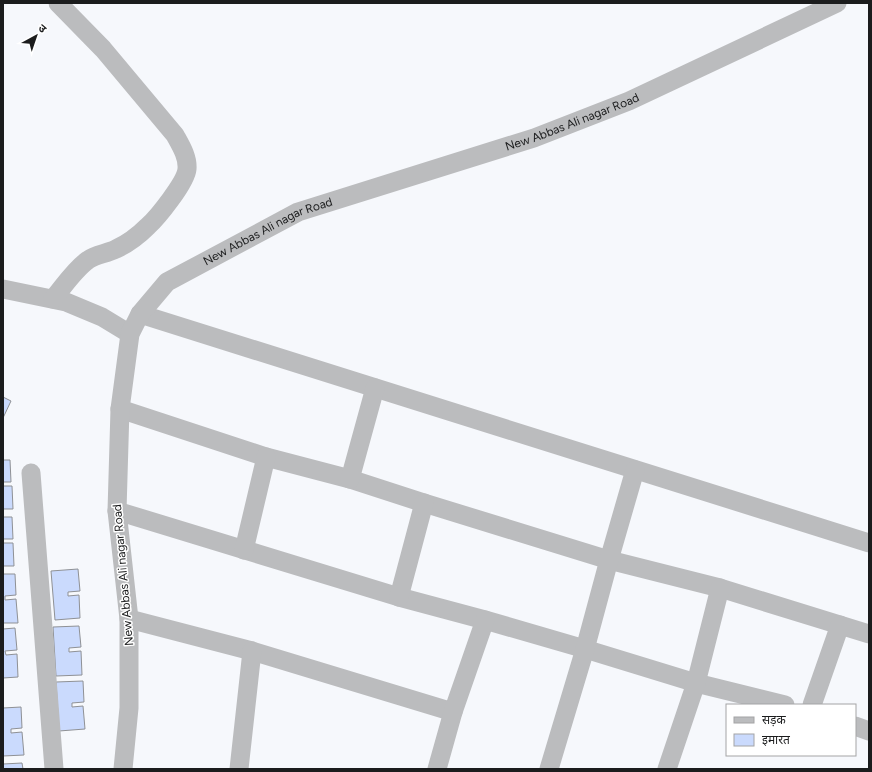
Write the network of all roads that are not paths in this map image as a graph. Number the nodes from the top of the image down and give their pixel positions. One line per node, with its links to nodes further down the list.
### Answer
1 (58, 3): 4 (street)
2 (837, 3): 5 (street, New Abbas Ali nagar Road)
3 (3, 290): 4 (street)
4 (60, 300): 6 (street)
5 (140, 314): 6 (street, New Abbas Ali nagar Road); 7 (street)
6 (130, 334): 8 (street, New Abbas Ali nagar Road)
7 (375, 388): 10 (street); 12 (street)
8 (120, 409): 9 (street); 14 (street, New Abbas Ali nagar Road)
9 (266, 457): 12 (street); 16 (street)
10 (635, 470): 15 (street); 17 (street)
11 (31, 473): 32 (street)
12 (350, 479): 13 (street)
13 (424, 503): 17 (street); 19 (street)
14 (116, 511): 16 (street); 20 (street, New Abbas Ali nagar Road)
15 (869, 543)
16 (244, 550): 19 (street)
17 (609, 560): 18 (street); 24 (street)
18 (720, 588): 22 (street); 26 (street)
19 (398, 598): 21 (street)
20 (129, 619): 25 (street); 33 (street, New Abbas Ali nagar Road)
21 (485, 620): 24 (street); 29 (street)
22 (840, 625): 23 (street); 28 (street)
23 (869, 634)
24 (585, 649): 26 (street); 36 (street)
25 (252, 651): 29 (street); 34 (street)
26 (696, 683): 27 (street); 37 (street)
27 (781, 704)
28 (812, 704)
29 (453, 712): 35 (street)
30 (856, 726): 31 (street)
31 (869, 731)
32 (54, 769)
33 (123, 769)
34 (239, 769)
35 (437, 769)
36 (549, 769)
37 (668, 769)

